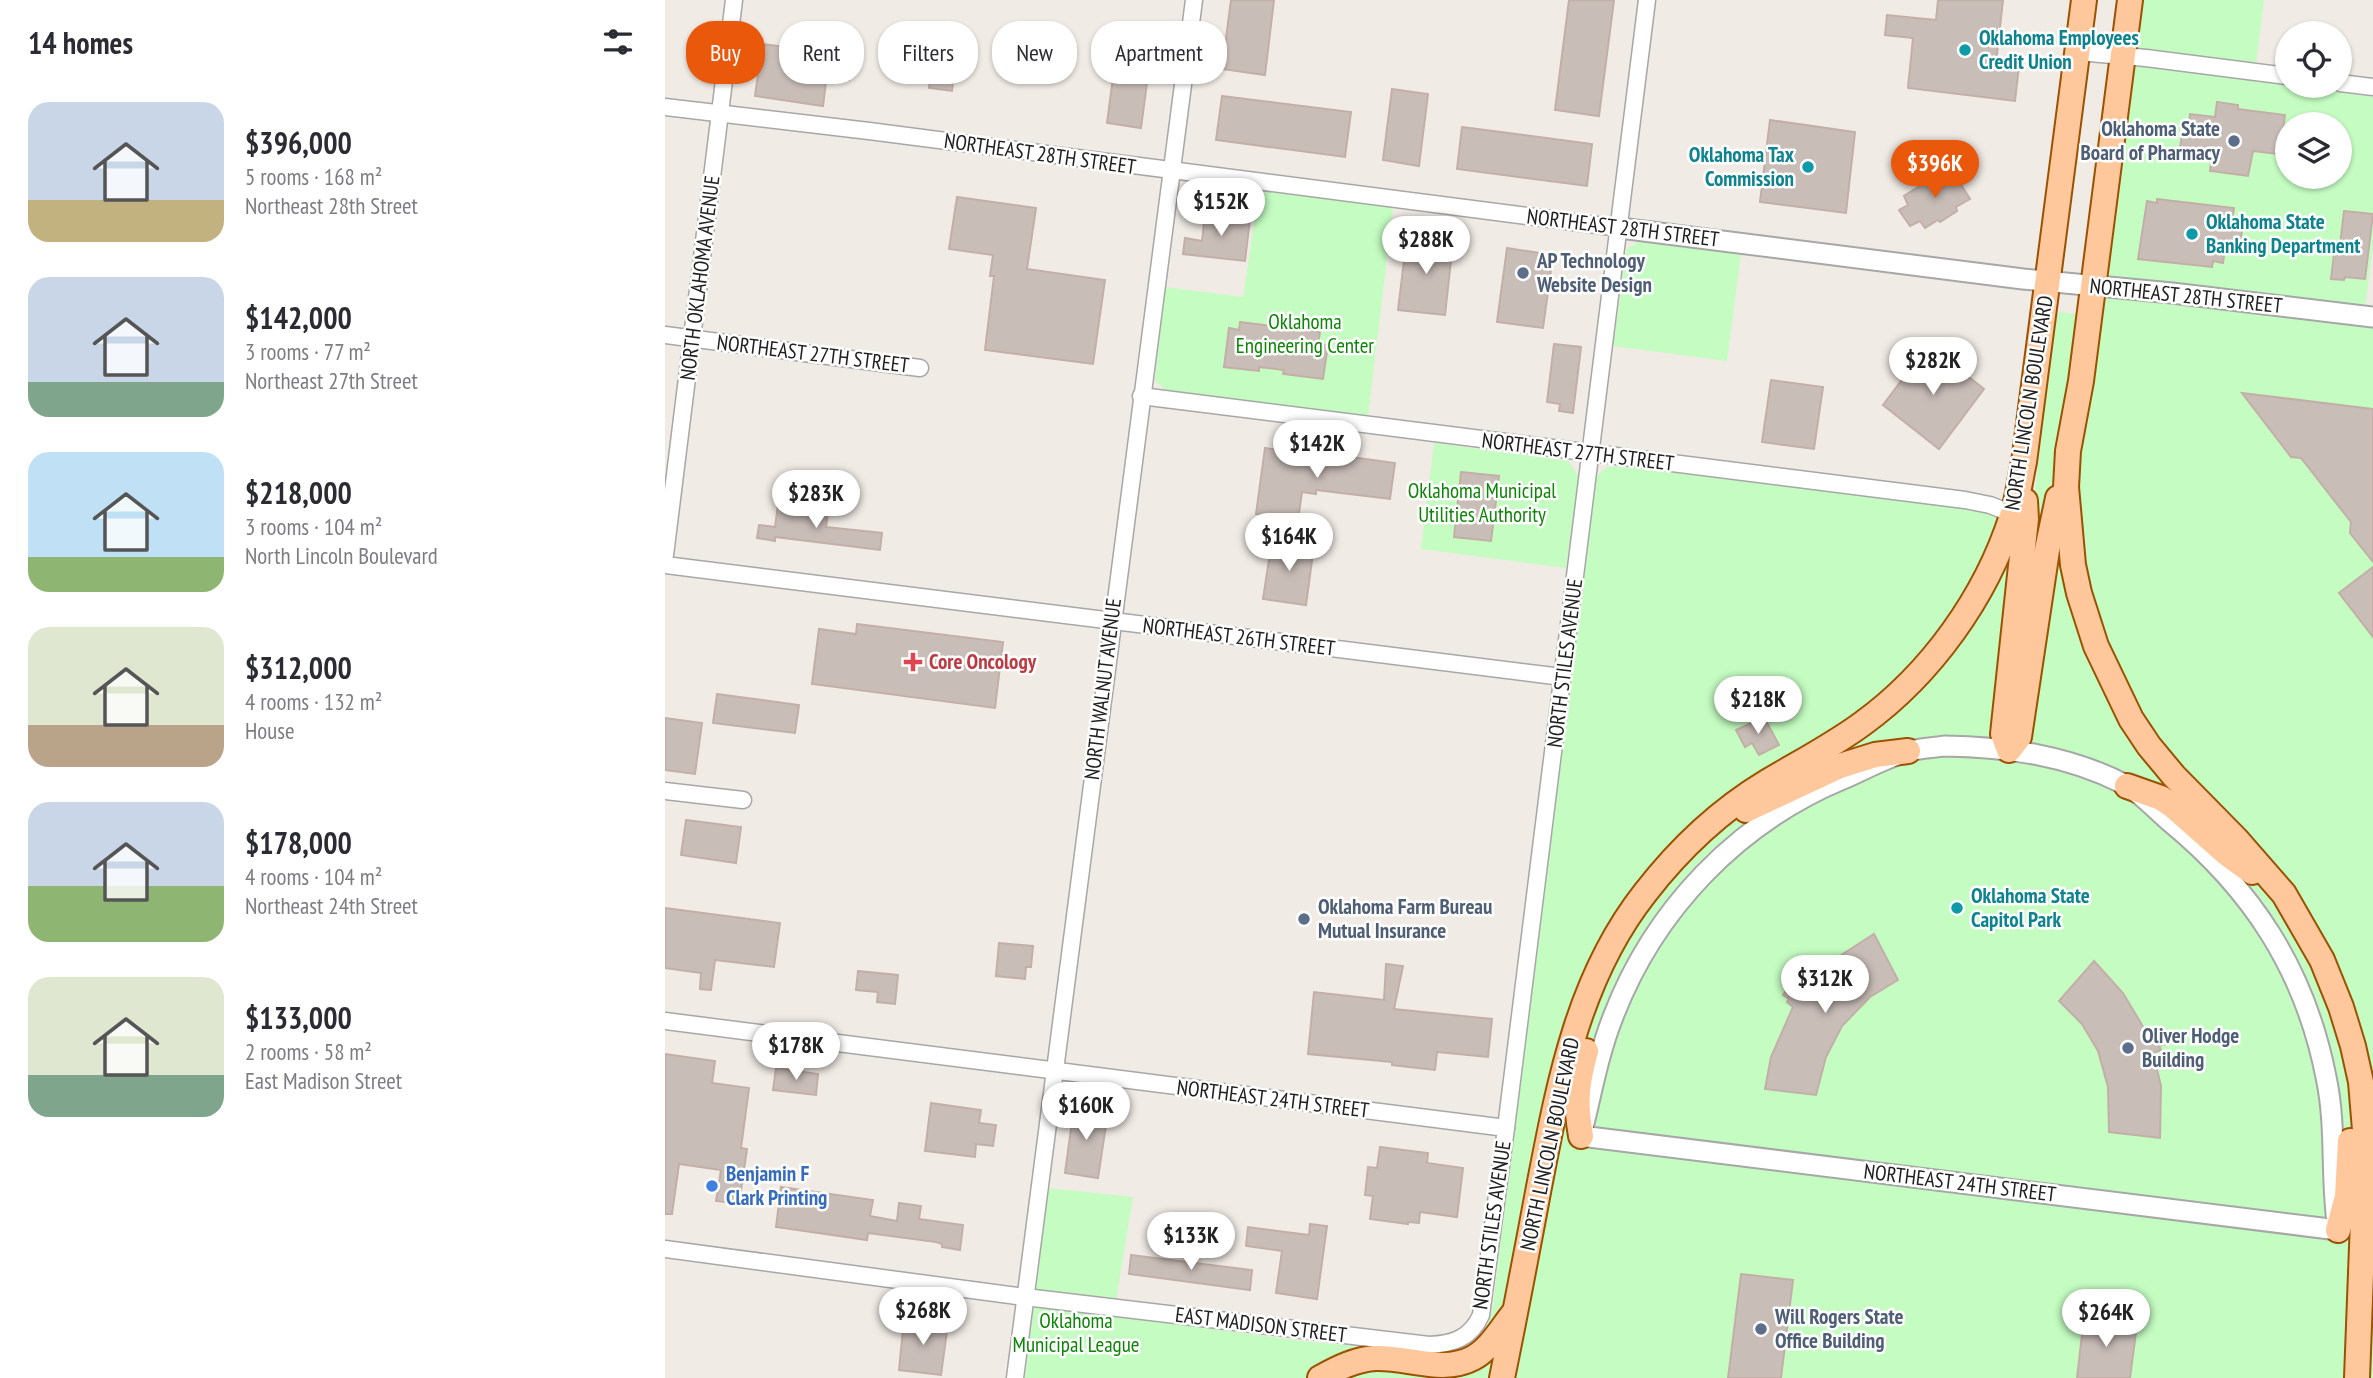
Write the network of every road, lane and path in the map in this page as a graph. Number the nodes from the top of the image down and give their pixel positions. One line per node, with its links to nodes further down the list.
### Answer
1 (734, 0): 12 (street, NORTH OKLAHOMA AVENUE)
2 (1194, 0): 13 (street, NORTH WALNUT AVENUE)
3 (1647, 0): 14 (street, NORTH STILES AVENUE)
4 (2084, 0): 6 (main road, NORTH LINCOLN BOULEVARD)
5 (2130, 0): 7 (main road)
6 (2078, 52): 7 (street); 15 (main road, NORTH LINCOLN BOULEVARD)
7 (2122, 56): 8 (street); 16 (main road)
8 (2275, 75)
9 (2352, 84): 10 (street)
10 (2373, 87)
11 (665, 107): 12 (street, NORTHEAST 28TH STREET)
12 (721, 115): 13 (street, NORTHEAST 28TH STREET); 19 (street, NORTH OKLAHOMA AVENUE)
13 (1173, 172): 14 (street, NORTHEAST 28TH STREET); 21 (street, NORTH WALNUT AVENUE)
14 (1620, 228): 15 (street, NORTHEAST 28TH STREET); 23 (street, NORTH STILES AVENUE)
15 (2049, 281): 16 (street, NORTHEAST 28TH STREET); 24 (main road, NORTH LINCOLN BOULEVARD)
16 (2092, 285): 17 (street, NORTHEAST 28TH STREET); 22 (main road)
17 (2373, 317)
18 (665, 335): 19 (street, NORTHEAST 27TH STREET)
19 (693, 339): 20 (street, NORTHEAST 27TH STREET); 26 (street, NORTH OKLAHOMA AVENUE)
20 (920, 368)
21 (1141, 397): 23 (street, NORTHEAST 27TH STREET); 28 (street, NORTH WALNUT AVENUE)
22 (2068, 451): 30 (main road); 36 (main road)
23 (1591, 454): 25 (street, NORTHEAST 27TH STREET); 29 (street, NORTH STILES AVENUE)
24 (2024, 462): 25 (main road, NORTH LINCOLN BOULEVARD); 30 (main road)
25 (2013, 514): 35 (main road, NORTH LINCOLN BOULEVARD)
26 (665, 555)
27 (665, 565): 28 (street, NORTHEAST 26TH STREET)
28 (1112, 621): 29 (street, NORTHEAST 26TH STREET); 40 (street, NORTH WALNUT AVENUE)
29 (1562, 677): 41 (street, NORTH STILES AVENUE)
30 (2009, 750): 31 (street); 32 (street)
31 (1908, 751): 35 (main road); 42 (street)
32 (2127, 786): 36 (main road); 43 (street)
33 (665, 791): 34 (street)
34 (743, 800)
35 (1714, 819): 37 (main road, NORTH LINCOLN BOULEVARD)
36 (2284, 894): 38 (main road)
37 (1615, 937): 42 (main road); 46 (main road, NORTH LINCOLN BOULEVARD)
38 (2341, 1007): 43 (main road); 51 (main road)
39 (665, 1021): 40 (street, NORTHEAST 24TH STREET)
40 (1054, 1071): 41 (street, NORTHEAST 24TH STREET); 45 (street, NORTH WALNUT AVENUE)
41 (1506, 1128): 47 (street, NORTH STILES AVENUE)
42 (1581, 1136): 43 (street, NORTHEAST 24TH STREET)
43 (2338, 1230)
44 (665, 1249): 45 (street, EAST MADISON STREET)
45 (1025, 1297): 47 (street, EAST MADISON STREET); 48 (street, NORTH WALNUT AVENUE)
46 (1515, 1311): 49 (main road); 50 (main road, NORTH LINCOLN BOULEVARD)
47 (1476, 1325)
48 (1015, 1378)
49 (1320, 1378)
50 (1502, 1378)
51 (2357, 1378)

